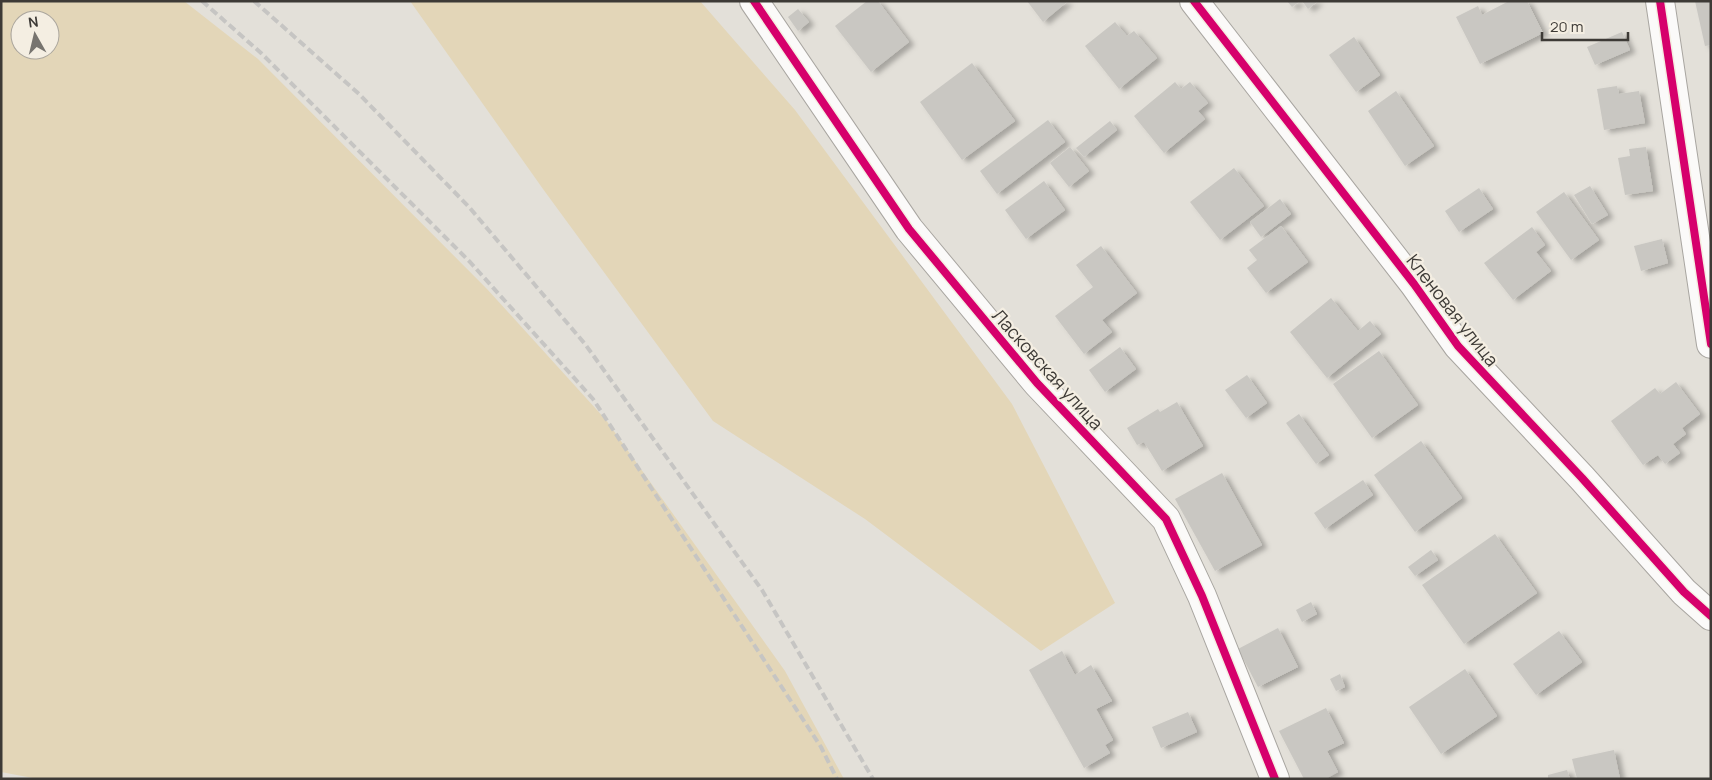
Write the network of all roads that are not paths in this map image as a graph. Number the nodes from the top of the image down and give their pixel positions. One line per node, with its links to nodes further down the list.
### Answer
1 (754, 1): 6 (street, Ласковская улица)
2 (1194, 1): 5 (street, Кленовая улица)
3 (1660, 1): 4 (street)
4 (1711, 344)
5 (1711, 616)
6 (1275, 779)

